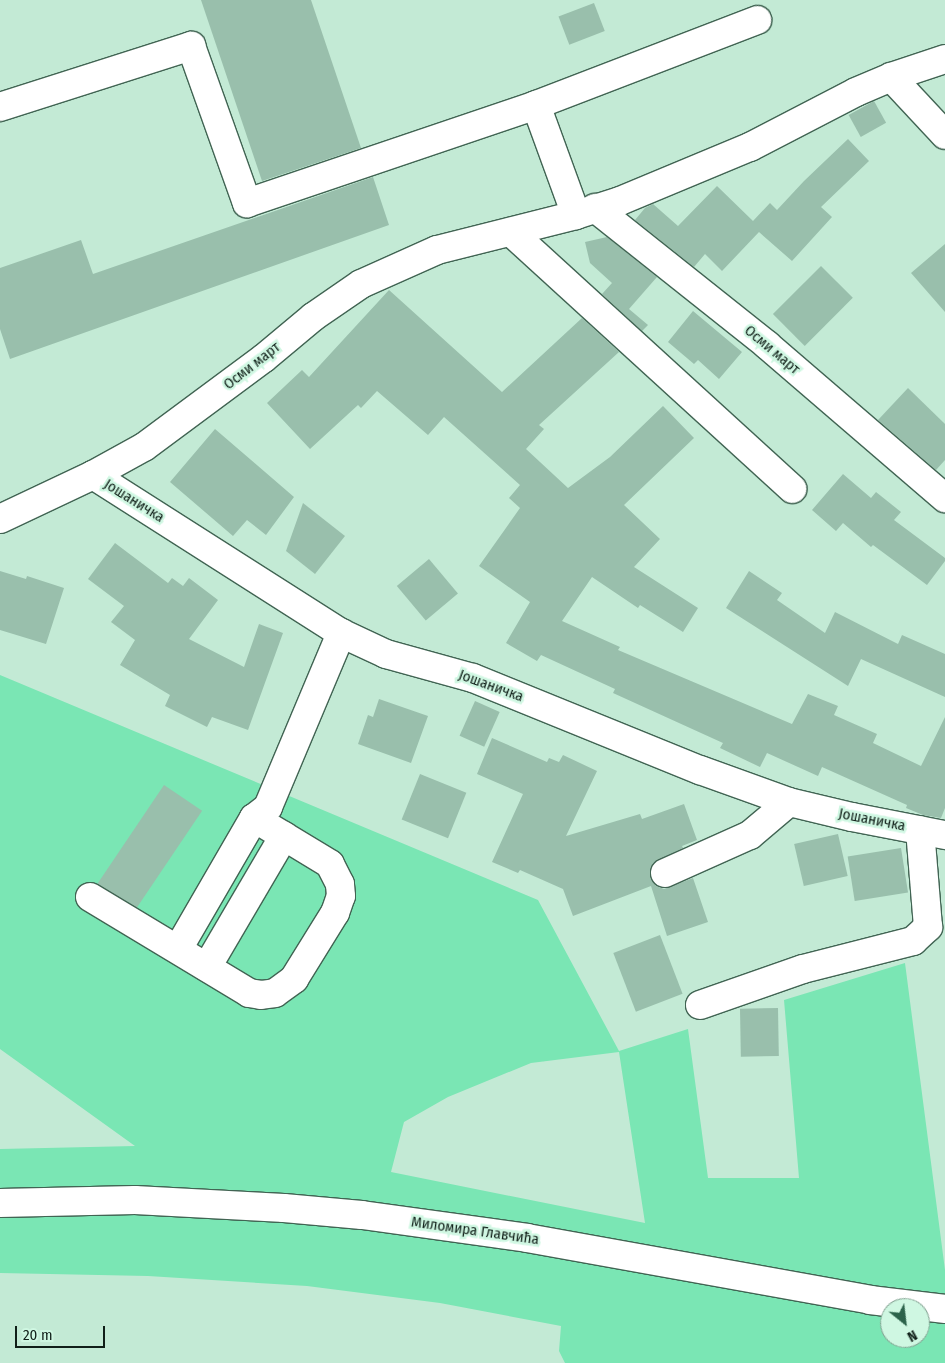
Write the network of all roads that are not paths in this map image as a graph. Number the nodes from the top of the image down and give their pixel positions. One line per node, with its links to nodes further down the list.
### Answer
1 (757, 20): 4 (street)
2 (945, 59): 3 (street, Осми март)
3 (891, 77): 6 (street); 7 (street, Осми март)
4 (536, 105): 5 (street); 7 (street)
5 (0, 108)
6 (945, 135)
7 (586, 212): 8 (street, Осми март); 11 (street, Осми март)
8 (511, 232): 9 (street, Осми март); 10 (street)
9 (92, 475): 12 (street, Осми март); 13 (street, Јошаничка)
10 (792, 489)
11 (945, 498)
12 (0, 519)
13 (341, 633): 14 (street, Јошаничка); 15 (street)
14 (789, 802): 16 (street, Јошаничка); 18 (street)
15 (254, 818): 17 (street); 20 (street)
16 (933, 832): 22 (street, Јошаничка)
17 (284, 836): 21 (street); 21 (street)
18 (665, 873)
19 (90, 897): 20 (street)
20 (178, 949): 21 (street)
21 (207, 967)
22 (700, 1005)
23 (0, 1203): 24 (street, Миломира Главчића)
24 (945, 1309)

